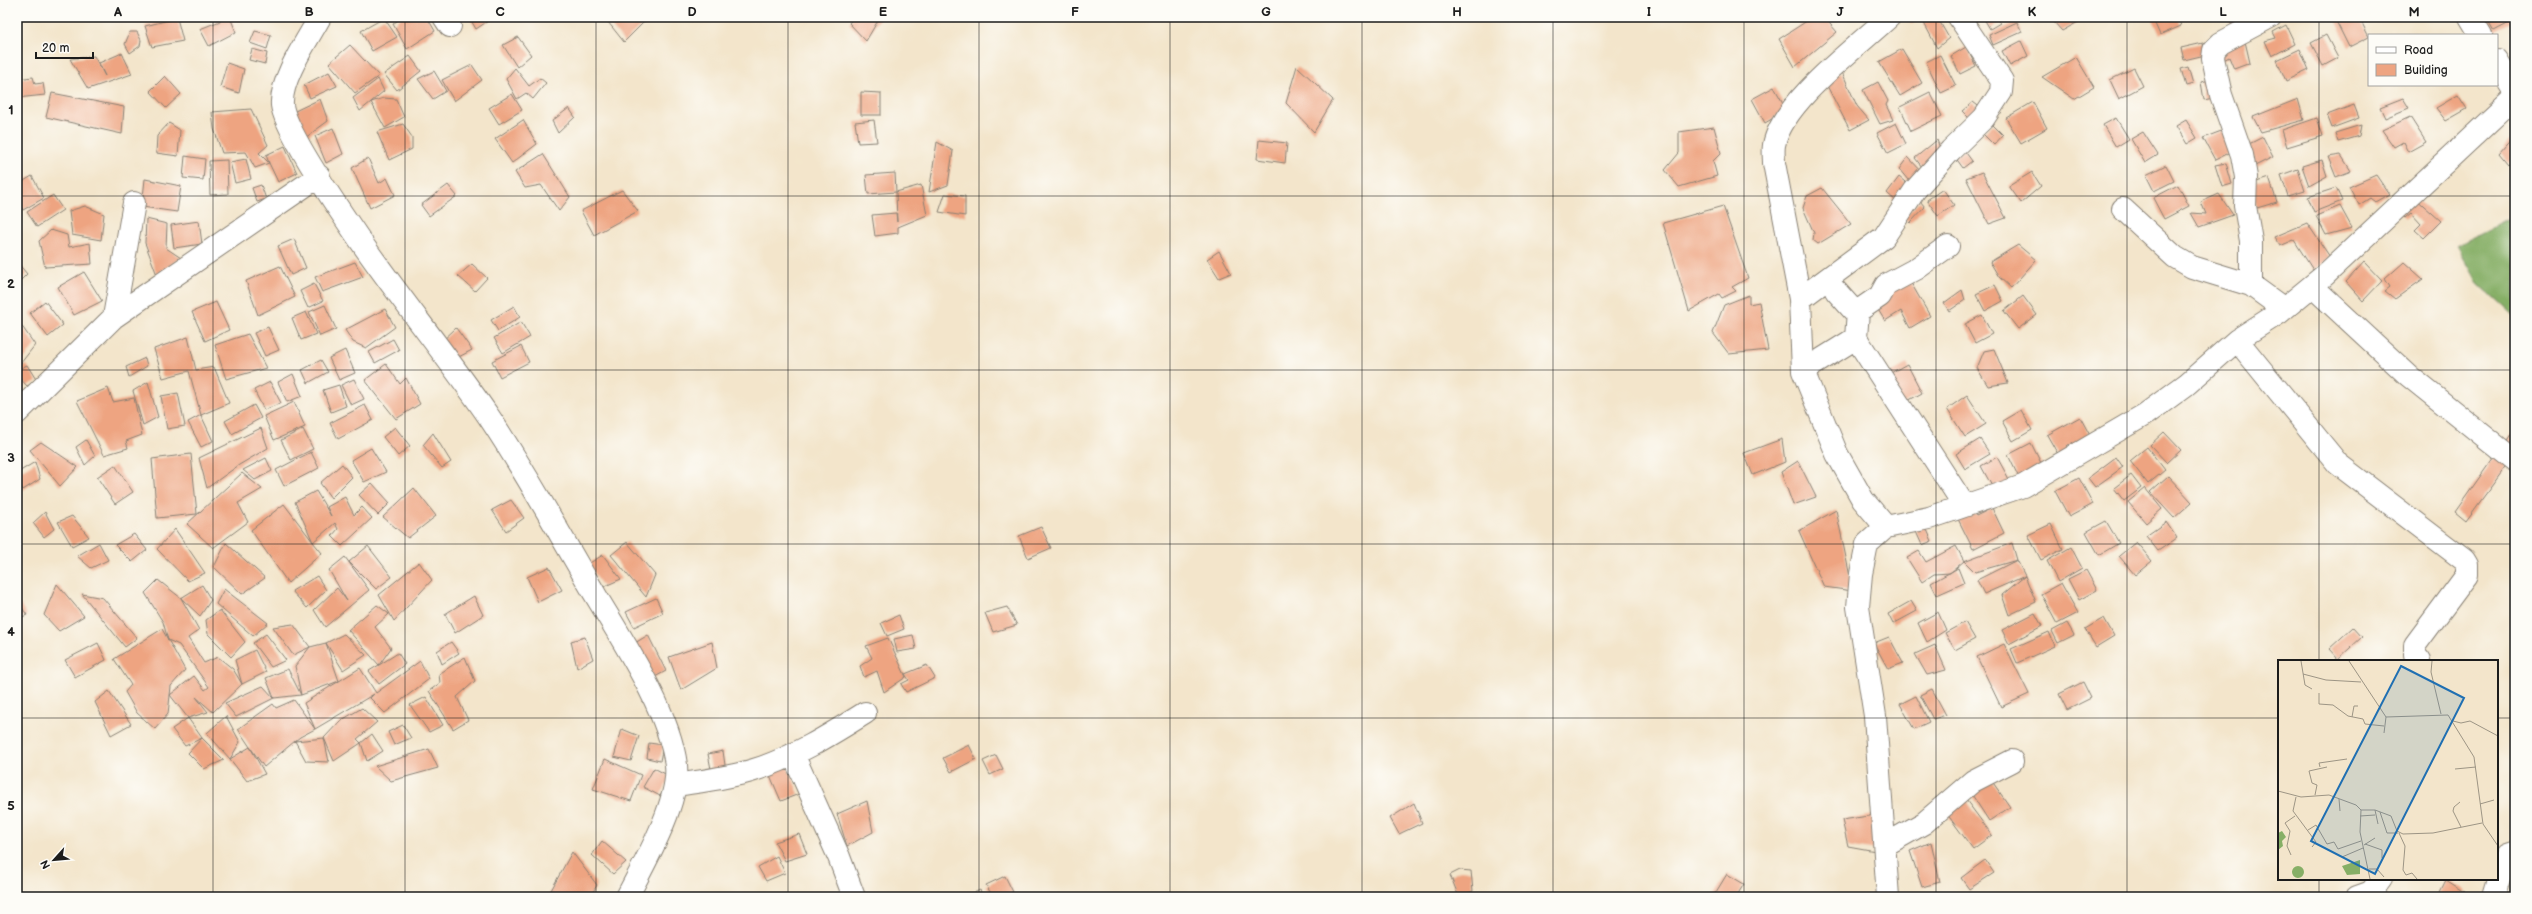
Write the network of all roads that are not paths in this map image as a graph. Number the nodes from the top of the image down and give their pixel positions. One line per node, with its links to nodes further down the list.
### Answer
1 (320, 17): 10 (street)
2 (1889, 17): 17 (street)
3 (1959, 17): 17 (street)
4 (2270, 17): 14 (street)
5 (2470, 17): 6 (street)
6 (2480, 34)
7 (2498, 63): 8 (street)
8 (2515, 91)
9 (2515, 97): 15 (street)
10 (319, 176): 20 (street); 32 (street)
11 (134, 204): 20 (street)
12 (2123, 208): 14 (street)
13 (1948, 246): 19 (street)
14 (2251, 285): 18 (street)
15 (2312, 286): 18 (street); 25 (street)
16 (1836, 291): 19 (street)
17 (1800, 299): 23 (street)
18 (2284, 310): 22 (street)
19 (1858, 311): 21 (street)
20 (114, 317): 24 (street)
21 (1856, 338): 23 (street); 26 (street)
22 (2237, 340): 26 (street); 28 (street)
23 (1803, 371): 27 (street)
24 (17, 413)
25 (2515, 461)
26 (1964, 505): 27 (street)
27 (1886, 527): 33 (street)
28 (2419, 660)
29 (865, 713): 30 (street)
30 (792, 754): 32 (street); 37 (street)
31 (2012, 760): 33 (street)
32 (676, 785): 36 (street)
33 (1885, 845): 38 (street)
34 (2515, 852): 40 (street)
35 (2380, 880): 39 (street)
36 (627, 897)
37 (854, 897)
38 (1888, 897)
39 (2357, 897)
40 (2493, 897)

